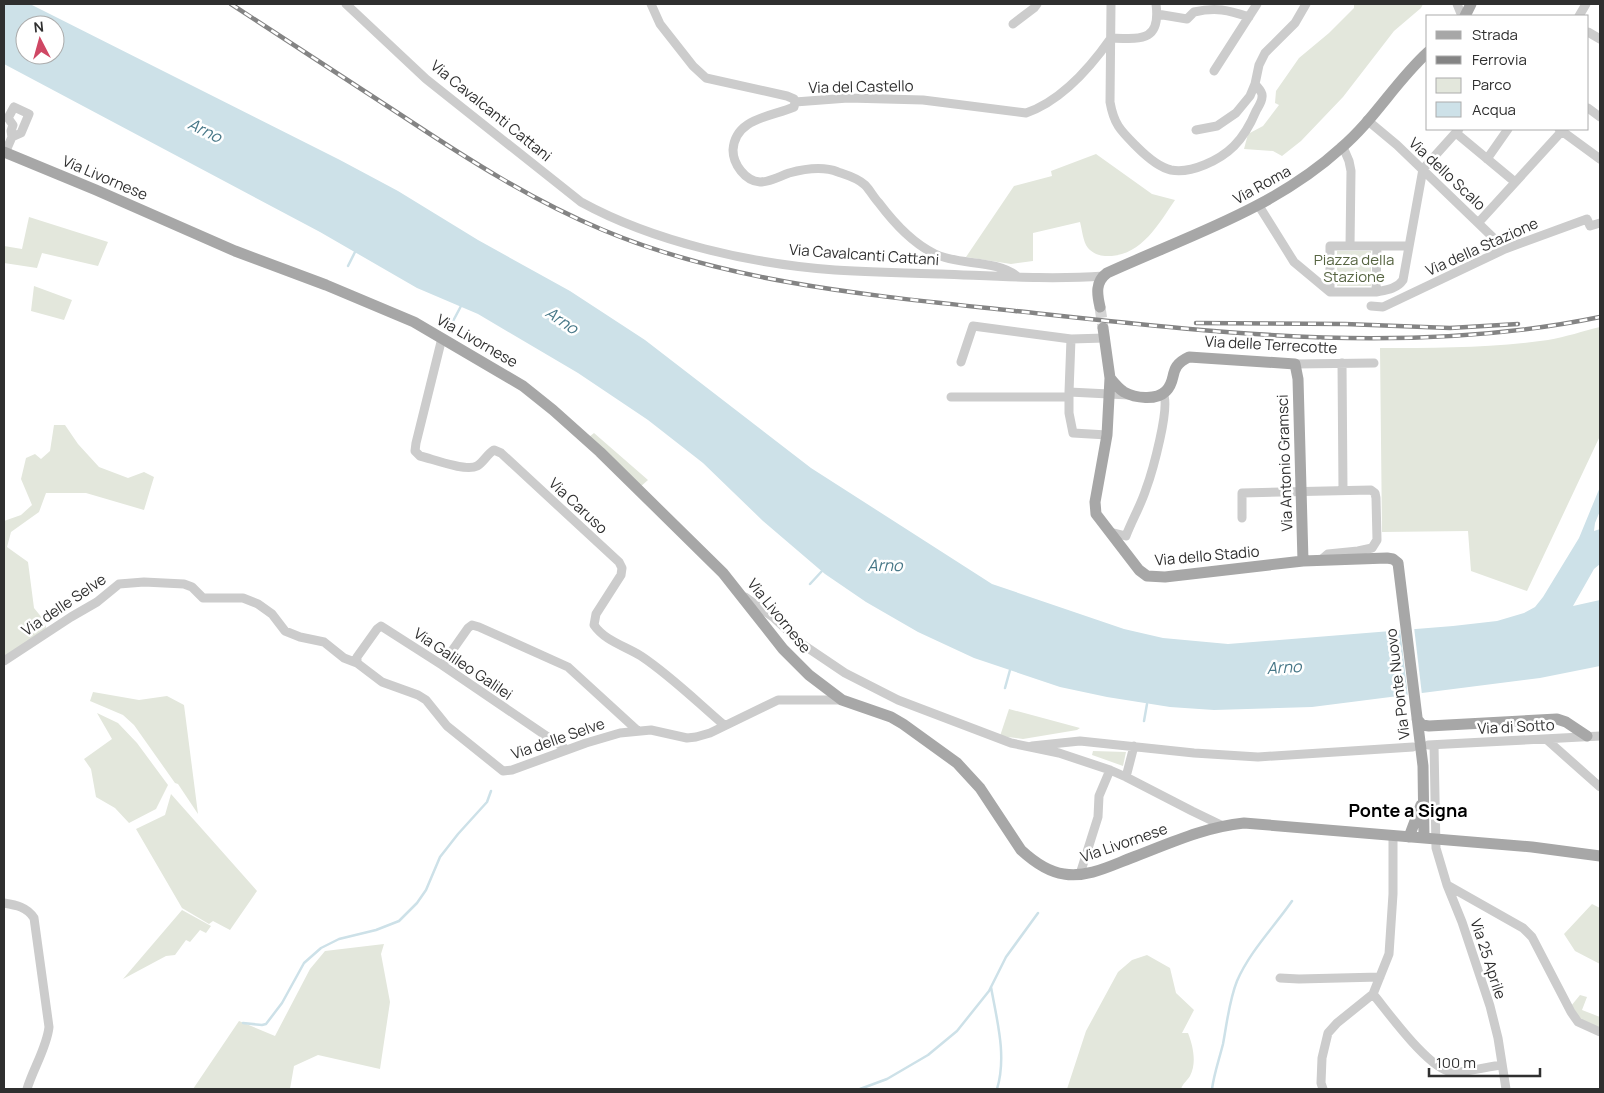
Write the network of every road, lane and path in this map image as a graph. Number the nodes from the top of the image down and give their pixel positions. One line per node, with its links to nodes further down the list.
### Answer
1 (346, 4): 46 (street, Via Cavalcanti Cattani)
2 (651, 4): 23 (street)
3 (1037, 4): 16 (street)
4 (1111, 4): 18 (street)
5 (1156, 4): 11 (street)
6 (1257, 4): 15 (street)
7 (1306, 4): 22 (street)
8 (1457, 4): 12 (street)
9 (1472, 4): 13 (main road)
10 (1586, 4): 14 (street)
11 (1157, 14): 15 (street); 18 (street)
12 (1463, 15)
13 (1465, 15)
14 (1580, 15)
15 (1249, 17): 21 (street)
16 (1014, 24)
17 (1589, 33): 19 (street)
18 (1111, 38): 22 (street); 23 (street, Via del Castello)
19 (1600, 39)
20 (1426, 54): 26 (main road, Via Roma)
21 (1214, 71)
22 (1255, 84): 27 (street)
23 (795, 102): 46 (street, Via del Castello)
24 (1589, 109): 25 (street)
25 (1600, 117)
26 (1368, 120): 32 (main road, Via Roma); 36 (street, Via dello Scalo)
27 (1196, 130)
28 (1507, 130): 34 (street)
29 (1560, 130): 35 (street); 37 (street)
30 (1458, 131): 34 (street); 36 (street)
31 (12, 137): 33 (street)
32 (1342, 147): 38 (main road, Via Roma); 41 (street)
33 (4, 153): 52 (main road, Via Livornese)
34 (1487, 159): 37 (street)
35 (1600, 159)
36 (1423, 169): 39 (street, Via dello Scalo); 43 (street)
37 (1515, 182): 39 (street)
38 (1259, 206): 45 (main road, Via Roma); 47 (street)
39 (1479, 222): 44 (street, Via dello Scalo)
40 (1600, 223): 44 (street, Via della Stazione)
41 (1350, 246): 42 (street); 47 (street)
42 (1377, 246): 43 (street); 48 (street)
43 (1408, 246): 48 (street)
44 (1505, 249): 49 (street, Via della Stazione)
45 (1104, 276): 46 (street, Via Cavalcanti Cattani); 50 (main road)
46 (1019, 277)
47 (1330, 292): 48 (street)
48 (1376, 292)
49 (1371, 306)
50 (1100, 307)
51 (1104, 333): 53 (street); 58 (main road)
52 (442, 338): 72 (main road, Via Livornese); 78 (street, Via Caruso)
53 (1071, 339): 54 (street); 62 (street)
54 (961, 362)
55 (1374, 363): 57 (street, Via delle Terrecotte)
56 (1295, 364): 57 (street, Via delle Terrecotte); 59 (main road, Via delle Terrecotte); 66 (main road, Via Antonio Gramsci)
57 (1342, 364): 65 (street)
58 (1110, 378): 60 (main road); 61 (main road)
59 (1164, 393): 61 (main road); 68 (street)
60 (1110, 394): 61 (street); 62 (street); 64 (main road)
61 (1129, 394)
62 (1069, 395): 63 (street); 64 (street)
63 (951, 397)
64 (1107, 434): 68 (main road, Via dello Stadio)
65 (1343, 490): 66 (street); 69 (street, Via dello Stadio)
66 (1300, 491): 67 (street); 70 (main road, Via Antonio Gramsci)
67 (1242, 518)
68 (1110, 532): 70 (main road, Via dello Stadio)
69 (1322, 560): 70 (main road, Via dello Stadio); 71 (main road, Via dello Stadio)
70 (1303, 561)
71 (1400, 571): 77 (main road, Via Ponte Nuovo)
72 (741, 594): 76 (main road, Via Livornese); 84 (street)
73 (4, 661): 74 (street, Via delle Selve)
74 (358, 662): 75 (street, Via Galileo Galilei); 86 (street, Via delle Selve)
75 (442, 665): 79 (street); 86 (street, Via Galileo Galilei)
76 (842, 700): 78 (street, Via delle Selve); 97 (main road, Via Livornese)
77 (1417, 719): 80 (main road); 85 (main road, Via Ponte Nuovo)
78 (724, 725): 79 (street, Via delle Selve)
79 (638, 731): 86 (street, Via delle Selve)
80 (1588, 736): 81 (street, Via di Sotto); 82 (street, Via di Sotto)
81 (1600, 736)
82 (1546, 739): 85 (street, Via di Sotto); 89 (street)
83 (1134, 746): 84 (street, Via di Sotto); 85 (street, Via di Sotto); 88 (street)
84 (1023, 747): 87 (street)
85 (1424, 748): 90 (main road, Via Ponte Nuovo); 95 (street, Via 25 Aprile)
86 (567, 750)
87 (1110, 770): 88 (street); 97 (street)
88 (1126, 777): 91 (street)
89 (1600, 787)
90 (1424, 794): 93 (main road, Via Ponte Nuovo); 94 (main road, Via Ponte Nuovo)
91 (1223, 826): 92 (main road, Via Livornese); 97 (main road, Via Livornese)
92 (1393, 836): 93 (main road, Via Livornese); 100 (street)
93 (1409, 837): 94 (main road, Via Livornese)
94 (1424, 838): 95 (main road, Via Livornese)
95 (1436, 839): 96 (main road, Via Livornese); 98 (street, Via 25 Aprile)
96 (1600, 856)
97 (1080, 874)
98 (1447, 885): 103 (street); 104 (street, Via 25 Aprile)
99 (4, 902): 105 (street)
100 (1380, 977): 101 (street); 102 (street)
101 (1280, 978)
102 (1373, 994): 104 (street); 106 (street)
103 (1600, 1032)
104 (1502, 1064): 107 (street, Via 25 Aprile)
105 (27, 1089)
106 (1323, 1089)
107 (1506, 1089)

